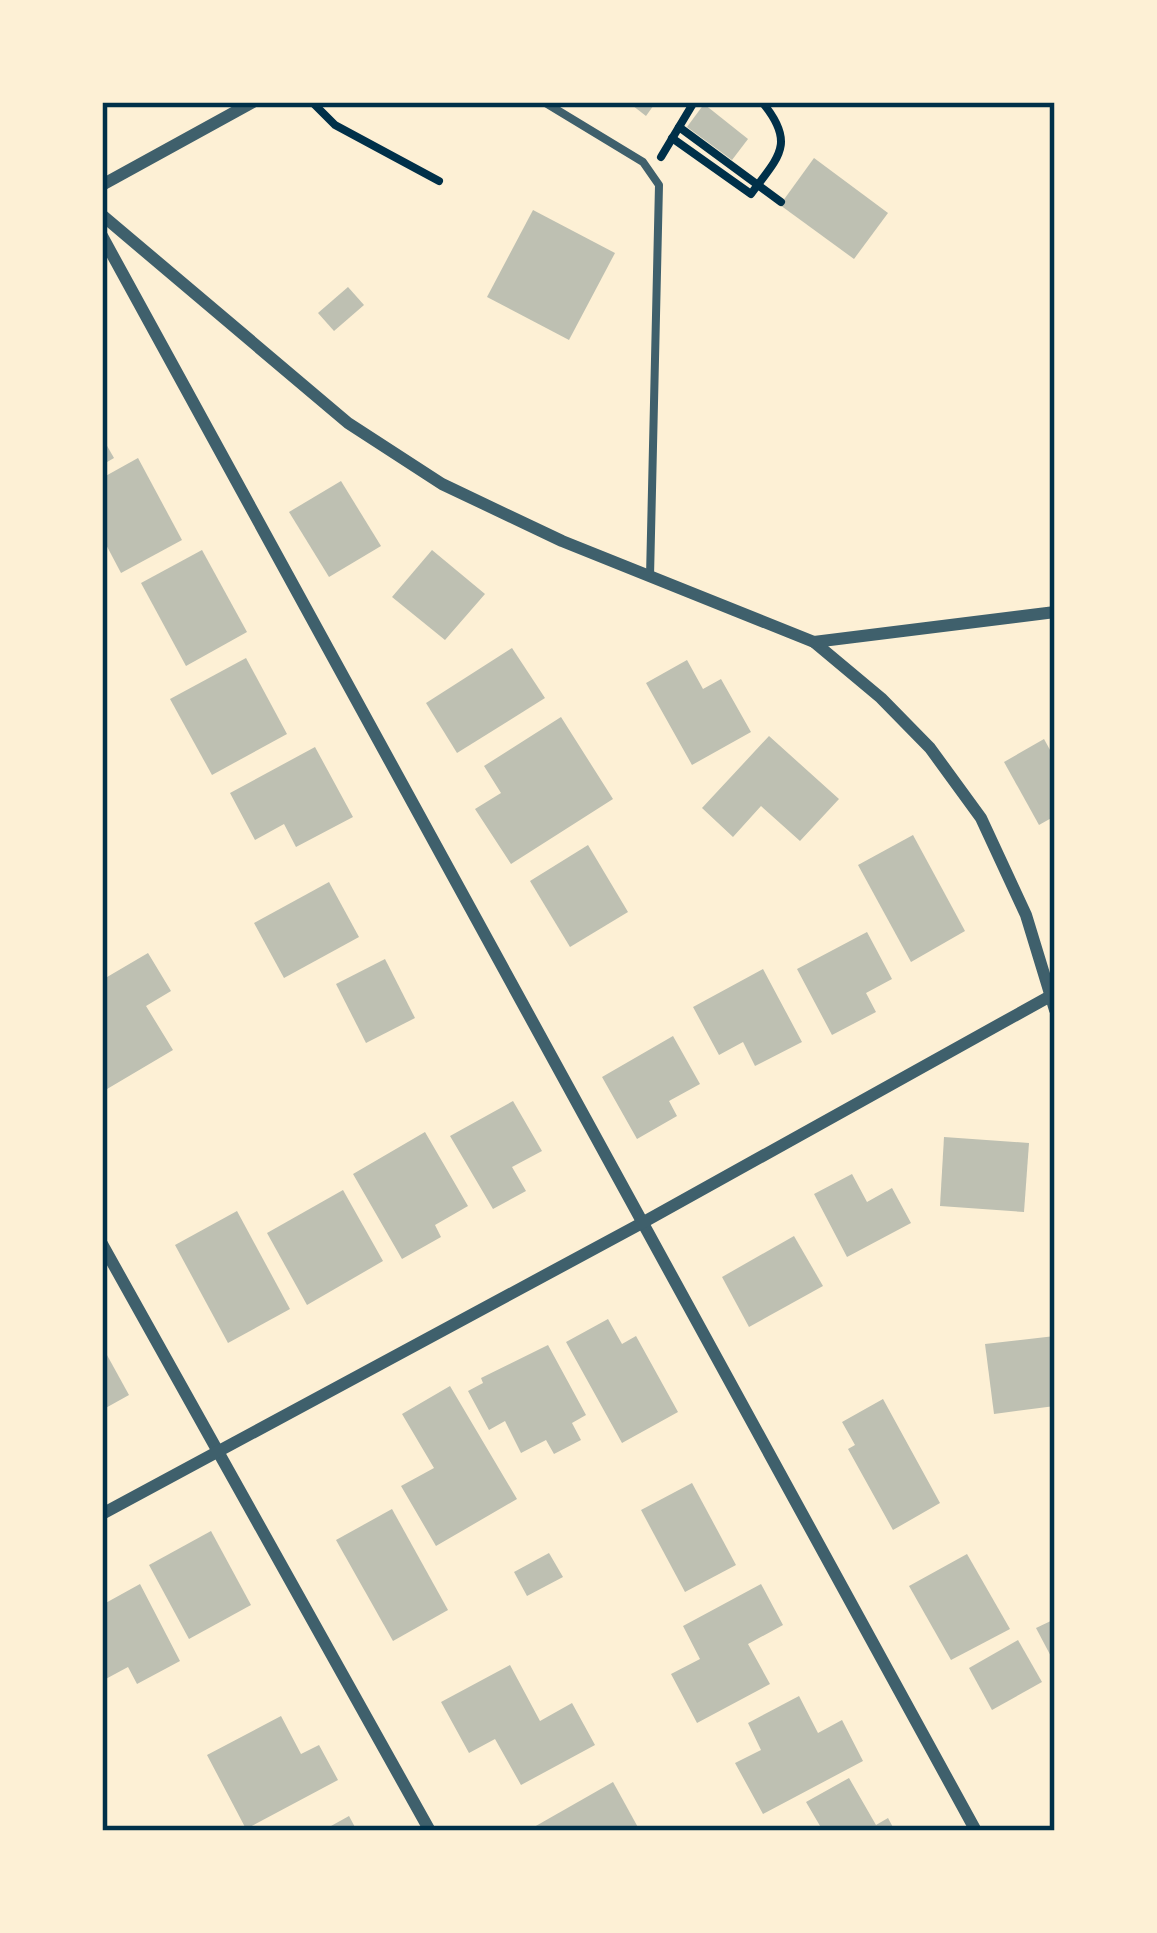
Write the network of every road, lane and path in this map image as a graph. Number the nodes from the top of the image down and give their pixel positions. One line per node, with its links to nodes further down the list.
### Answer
1 (253, 102): 10 (street)
2 (312, 102): 9 (path)
3 (544, 102): 8 (lane)
4 (694, 102): 6 (path)
5 (762, 102): 11 (path)
6 (679, 127): 7 (path); 11 (path)
7 (672, 138): 8 (path); 11 (path)
8 (651, 174): 15 (lane)
9 (439, 181)
10 (102, 185)
11 (758, 185): 12 (path)
12 (782, 202)
13 (102, 215): 15 (street)
14 (102, 236): 19 (street)
15 (650, 578): 17 (street)
16 (1055, 612): 17 (street)
17 (814, 642): 18 (street)
18 (1054, 1000): 19 (street)
19 (642, 1223): 21 (street); 24 (street)
20 (102, 1244): 21 (street)
21 (217, 1452): 22 (street); 23 (street)
22 (102, 1514)
23 (430, 1831)
24 (976, 1831)

